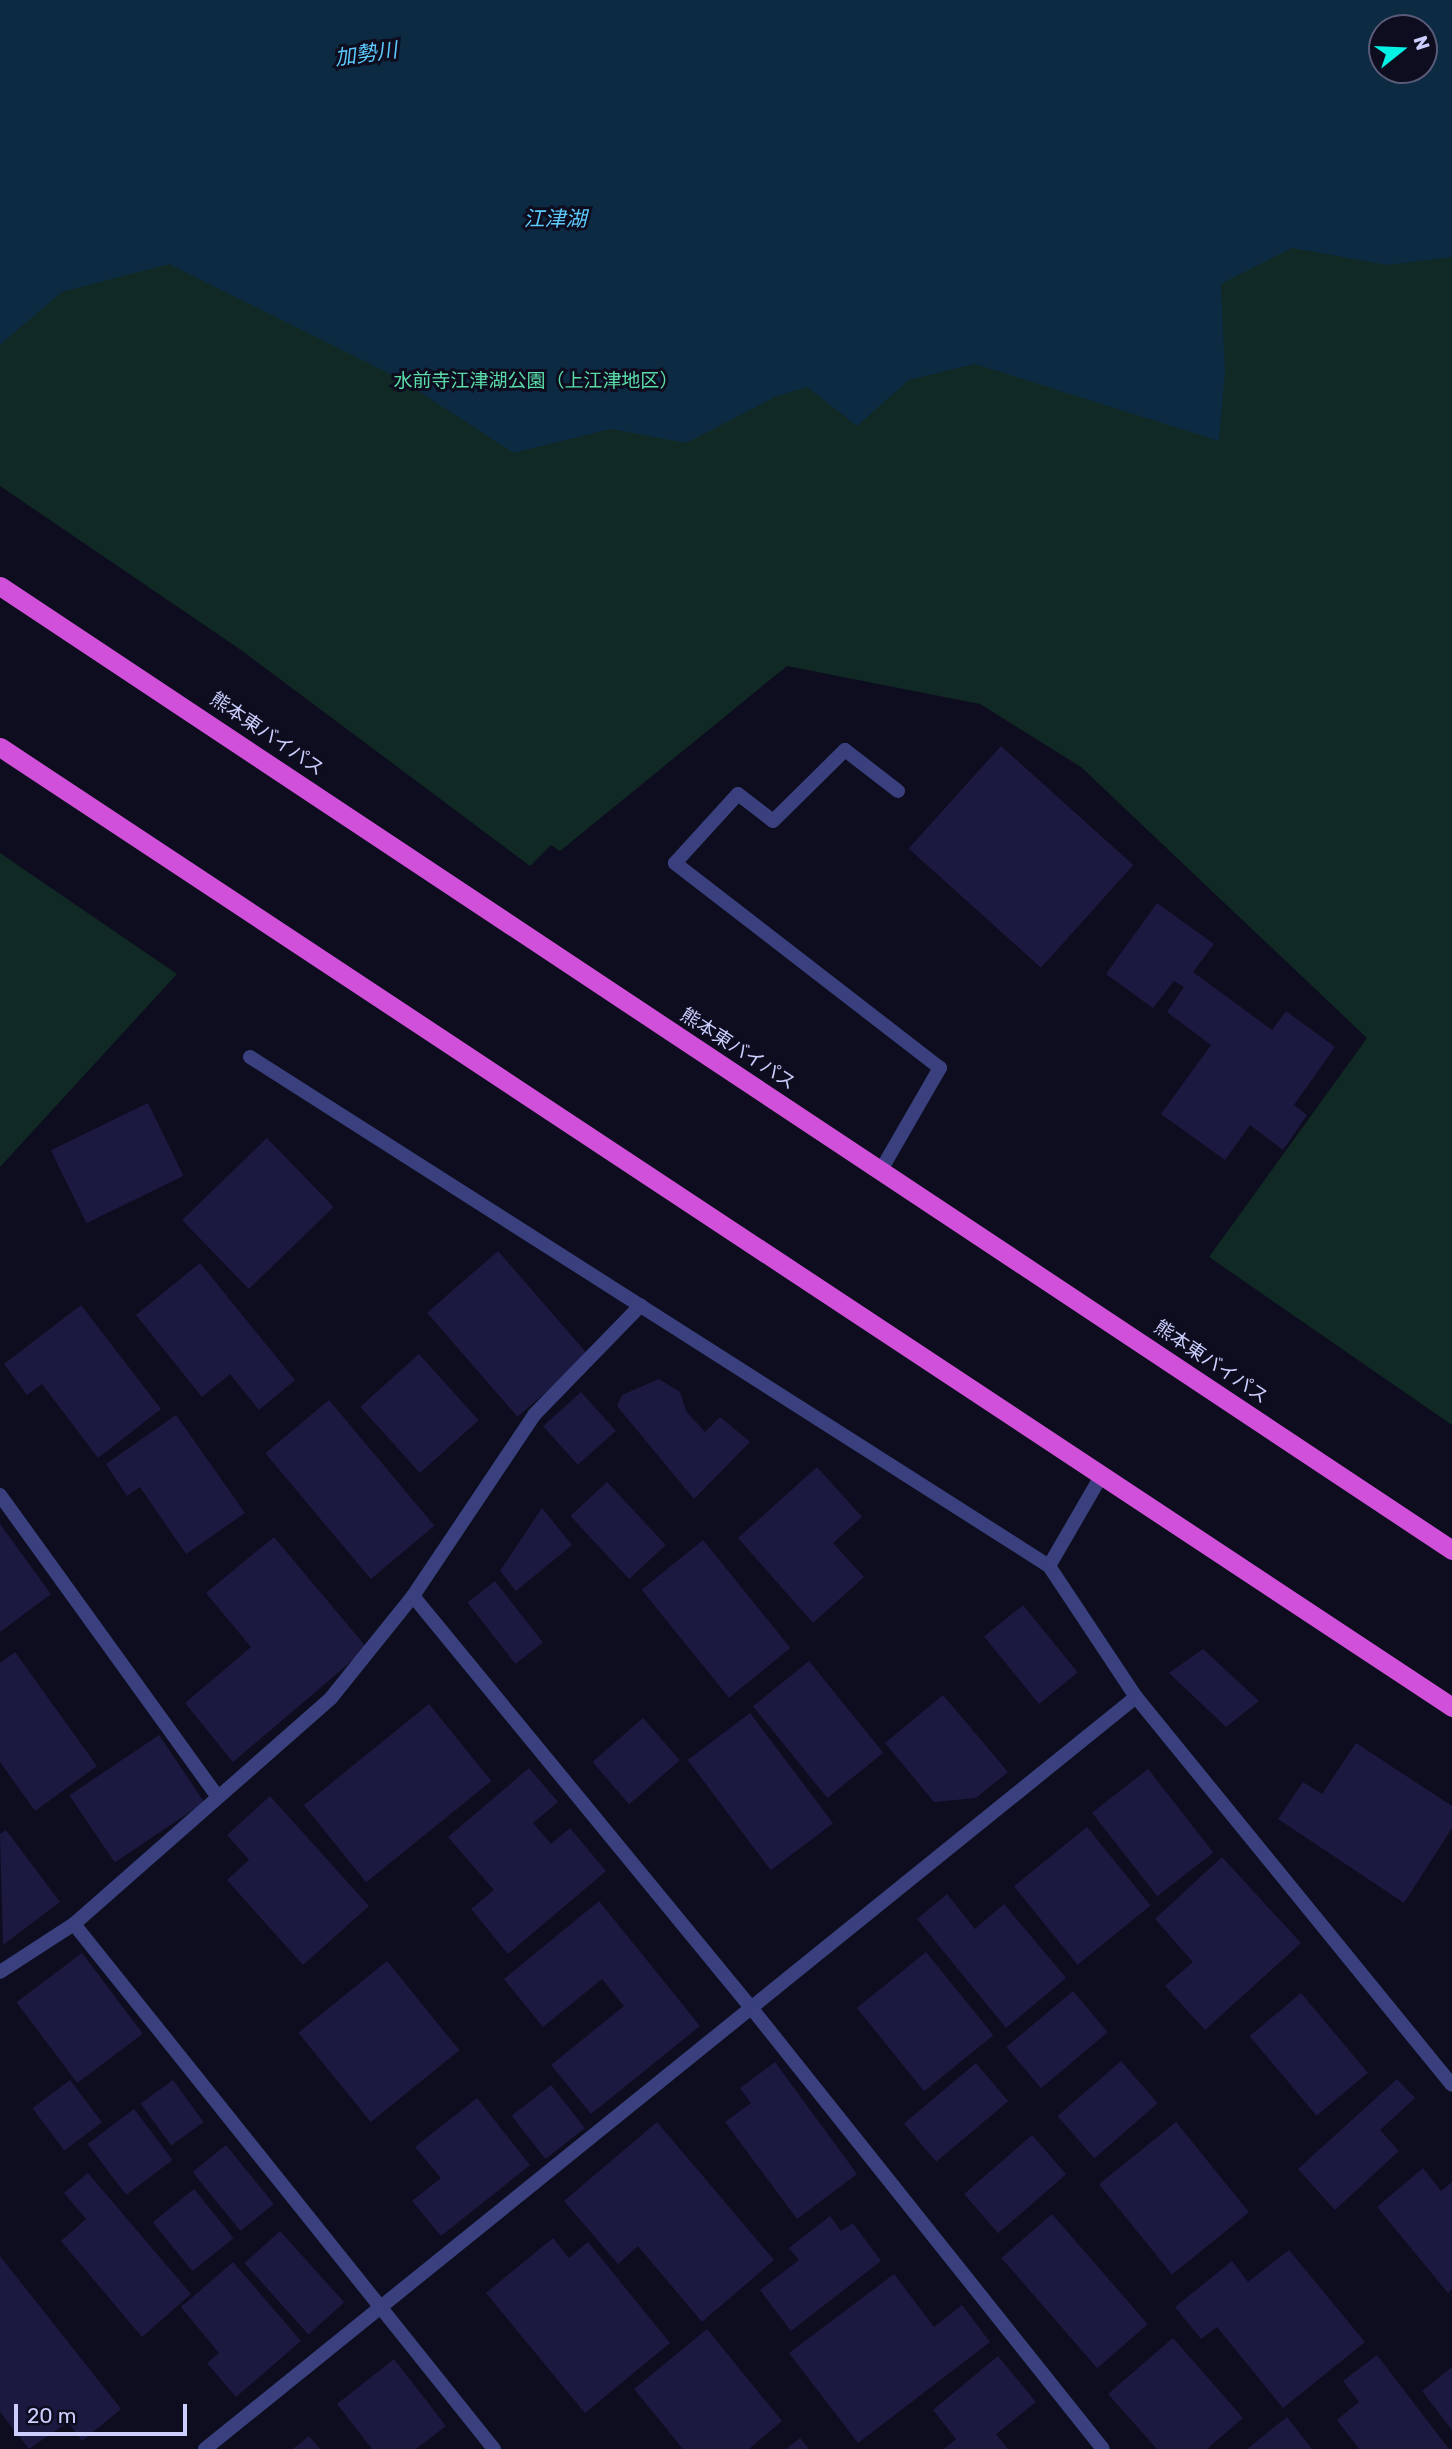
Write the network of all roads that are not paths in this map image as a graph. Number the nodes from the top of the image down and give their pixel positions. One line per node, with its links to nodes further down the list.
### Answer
1 (0, 586): 5 (highway, 熊本東バイパス)
2 (0, 747): 7 (highway)
3 (898, 790): 5 (street)
4 (250, 1057): 6 (street)
5 (881, 1170): 9 (highway, 熊本東バイパス)
6 (640, 1306): 10 (street); 11 (street)
7 (1100, 1478): 10 (street); 13 (highway)
8 (0, 1494): 14 (street)
9 (1452, 1550)
10 (1049, 1566): 12 (street)
11 (413, 1596): 14 (street); 17 (street)
12 (1136, 1697): 17 (street); 18 (street)
13 (1452, 1707)
14 (218, 1797): 15 (street)
15 (74, 1924): 16 (street); 19 (street)
16 (0, 1972)
17 (754, 2010): 19 (street); 22 (street)
18 (1452, 2085)
19 (381, 2308): 20 (street); 21 (street)
20 (205, 2449)
21 (494, 2449)
22 (1103, 2449)

